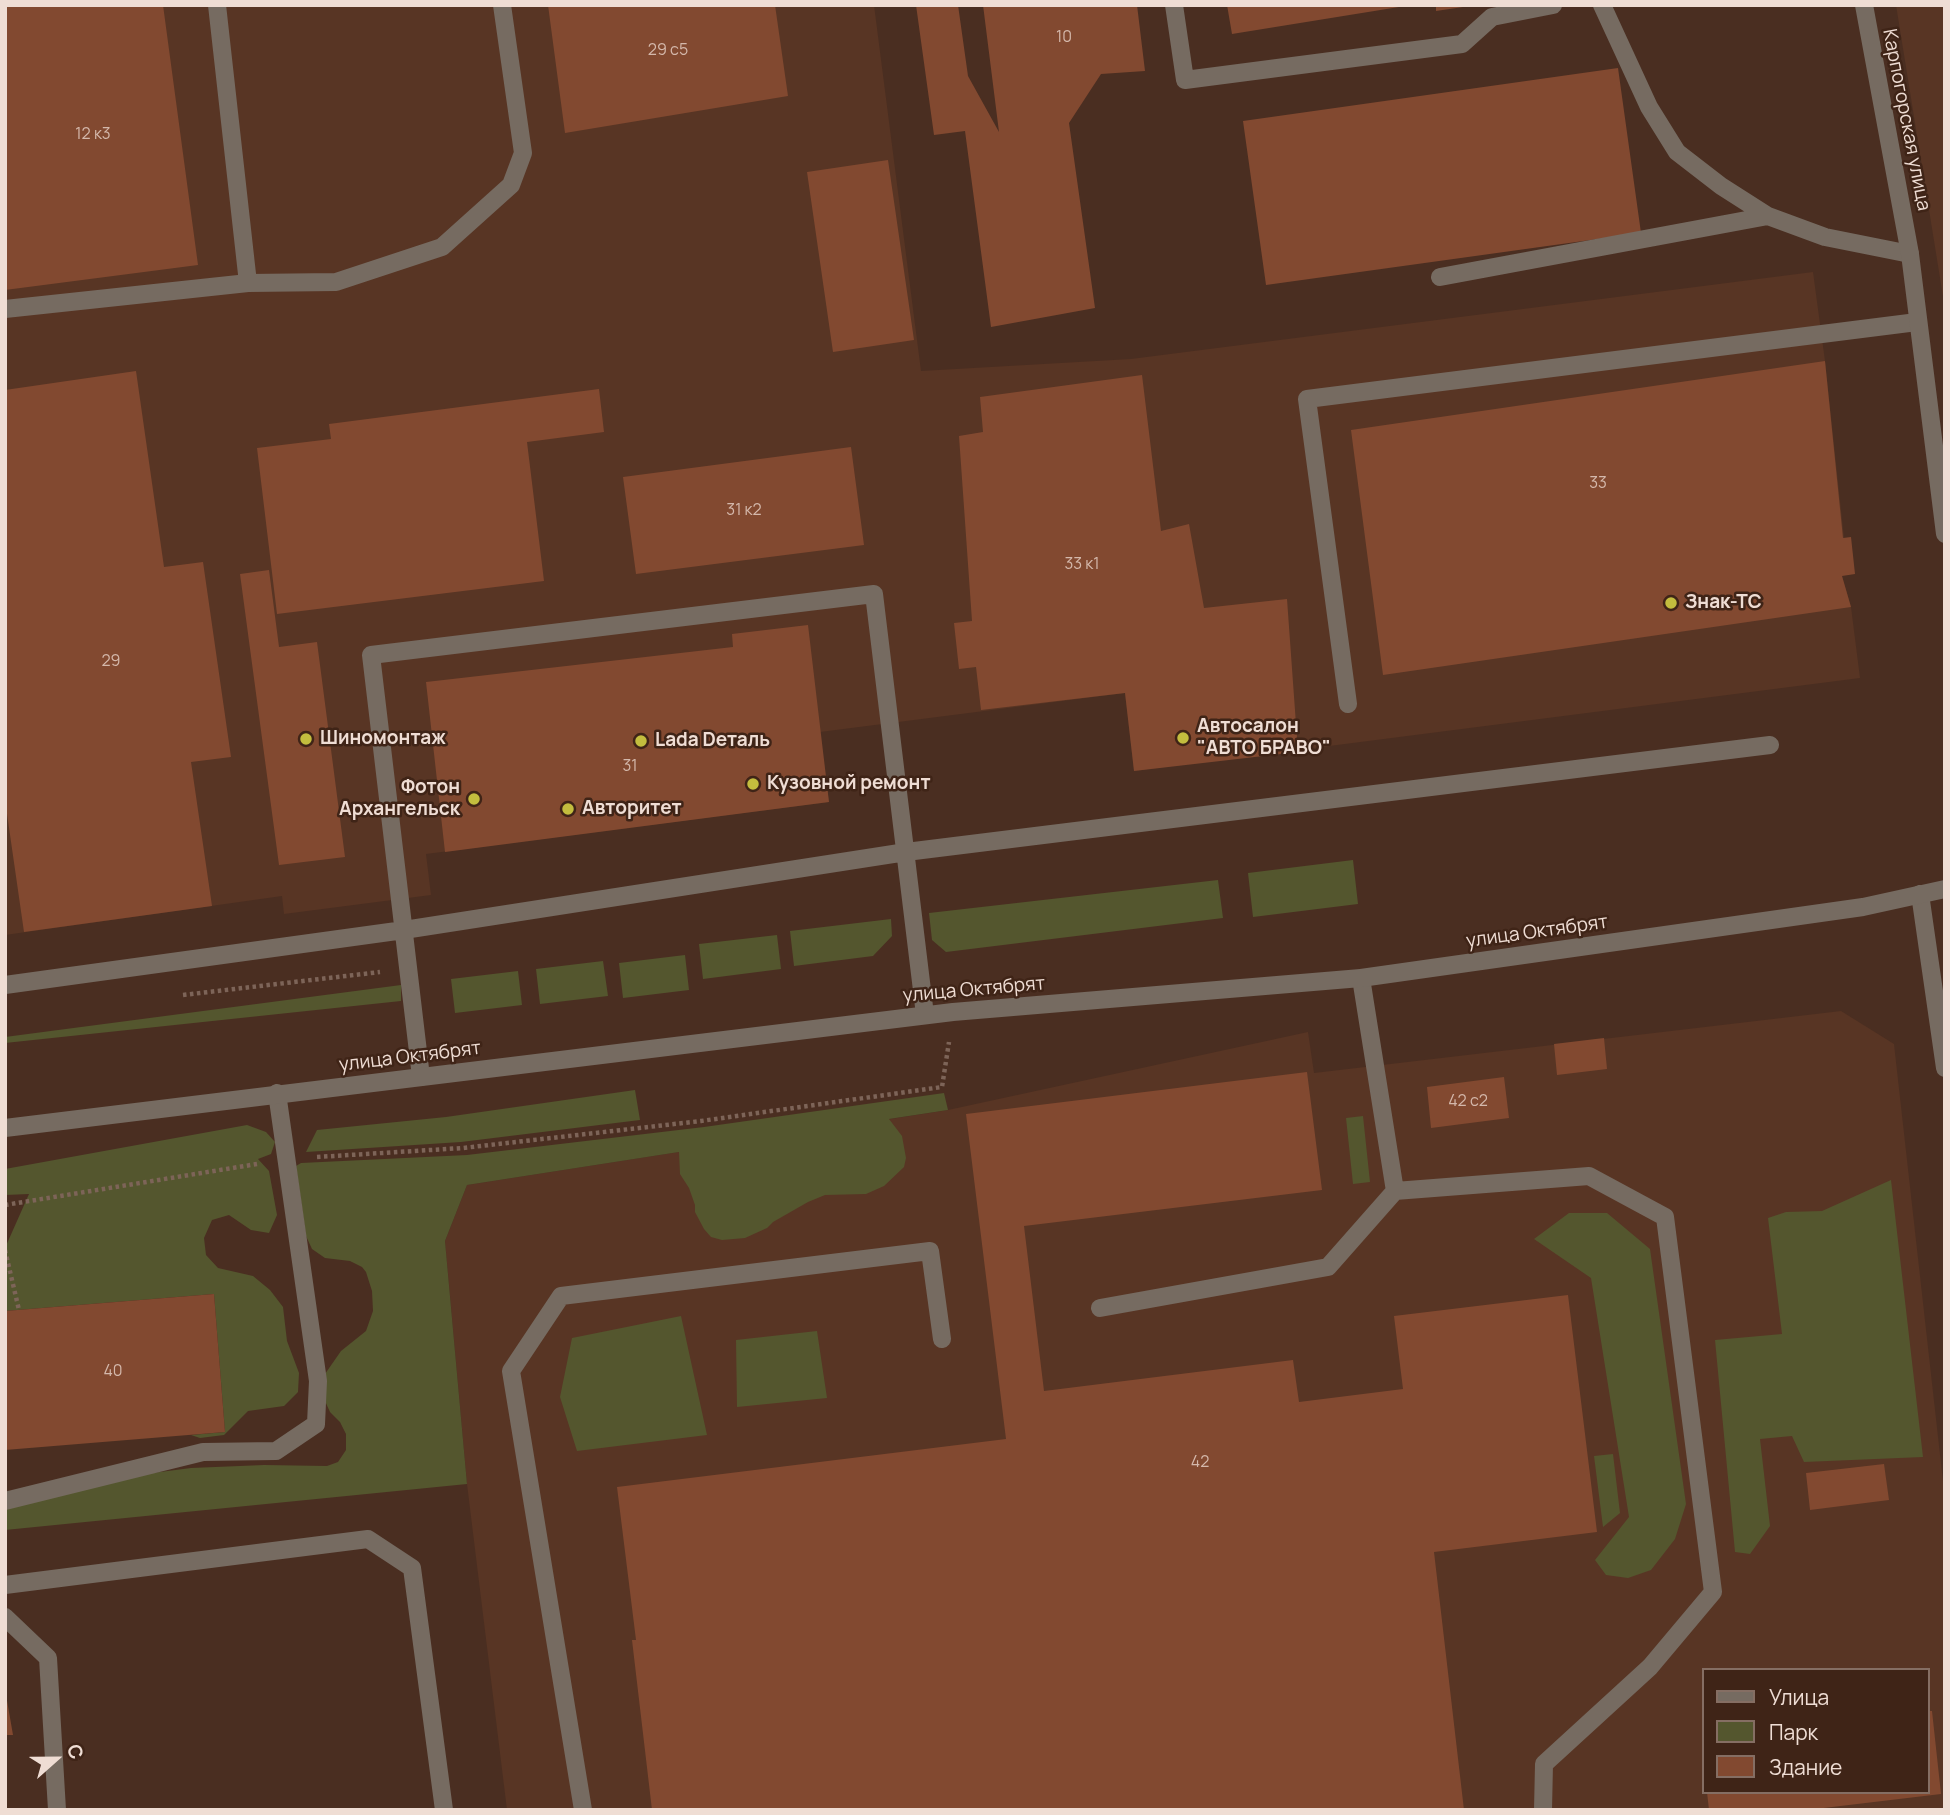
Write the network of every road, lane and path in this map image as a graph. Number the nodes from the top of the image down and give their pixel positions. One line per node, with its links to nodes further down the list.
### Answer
1 (217, 5): 10 (street)
2 (502, 5): 10 (street)
3 (1174, 5): 4 (street)
4 (1553, 5)
5 (1602, 5): 7 (street)
6 (1864, 5): 8 (street, Карпогорская улица)
7 (1768, 216): 8 (street); 9 (street)
8 (1910, 254): 12 (street, Карпогорская улица)
9 (1440, 277)
10 (248, 282): 11 (street)
11 (5, 309)
12 (1917, 322): 13 (street, Карпогорская улица); 14 (street)
13 (1945, 534)
14 (1348, 704)
15 (1770, 745): 16 (street)
16 (906, 852): 19 (street); 19 (street); 25 (street)
17 (1945, 889): 18 (street, улица Октябрят)
18 (1920, 894): 21 (street, улица Октябрят); 26 (street)
19 (404, 930): 20 (street); 22 (street)
20 (408, 969): 23 (path); 27 (street)
21 (1361, 978): 24 (street, улица Октябрят); 31 (street)
22 (5, 985)
23 (172, 996)
24 (953, 1012): 25 (street, улица Октябрят); 30 (path)
25 (925, 1015): 27 (street, улица Октябрят)
26 (1945, 1068)
27 (421, 1077): 28 (street, улица Октябрят)
28 (277, 1093): 29 (street, улица Октябрят); 30 (street)
29 (5, 1128)
30 (286, 1159): 32 (path); 37 (street)
31 (1395, 1191): 34 (street); 43 (street)
32 (5, 1205)
33 (5, 1250): 35 (path)
34 (1100, 1308)
35 (19, 1310)
36 (942, 1339): 42 (street)
37 (5, 1501)
38 (5, 1585): 41 (street)
39 (5, 1617): 40 (street)
40 (57, 1810)
41 (444, 1810)
42 (583, 1810)
43 (1543, 1810)

